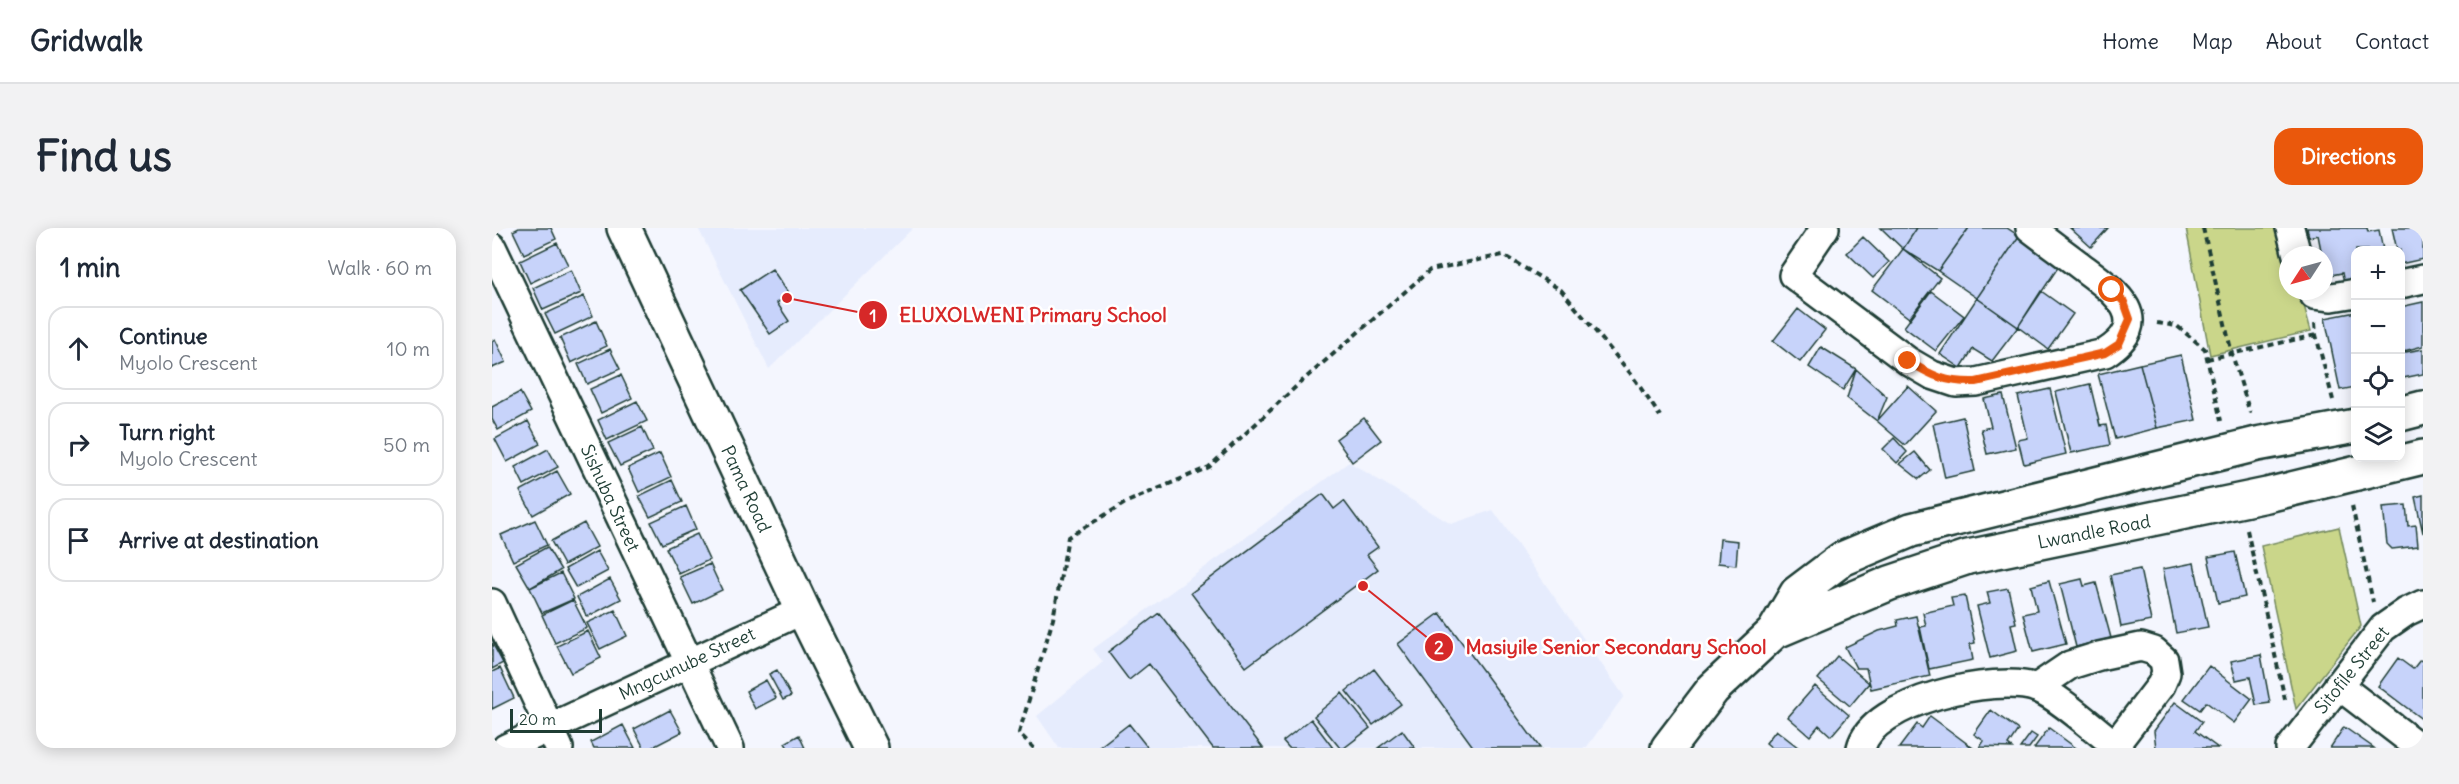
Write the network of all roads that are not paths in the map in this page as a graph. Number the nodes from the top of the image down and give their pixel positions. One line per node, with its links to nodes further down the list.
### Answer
1 (624, 228): 17 (street, Pama Road)
2 (1826, 228): 3 (street)
3 (2030, 228)
4 (2290, 228): 5 (street)
5 (2295, 246)
6 (492, 247): 19 (street, Sishuba Street)
7 (2423, 279): 8 (street)
8 (2405, 283)
9 (2351, 294): 10 (street)
10 (2333, 297)
11 (2423, 408): 12 (street)
12 (2405, 413)
13 (2346, 418): 18 (street, Lwandle Road)
14 (2423, 457): 18 (street, Lwandle Road)
15 (492, 603): 22 (street)
16 (2423, 604): 20 (street, Sitofile Street)
17 (803, 610): 19 (street, Mngcunube Street); 26 (street, Pama Road)
18 (1774, 632): 27 (street, Lwandle Road)
19 (689, 664): 22 (street, Mngcunube Street); 25 (street, Sishuba Street)
20 (2338, 685): 29 (street, Sitofile Street); 30 (street)
21 (2036, 688): 23 (street); 23 (street); 28 (street)
22 (554, 738): 24 (street, Mngcunube Street)
23 (2117, 747)
24 (506, 748)
25 (730, 748)
26 (871, 748)
27 (1668, 748)
28 (1861, 748)
29 (2290, 748)
30 (2420, 748)

